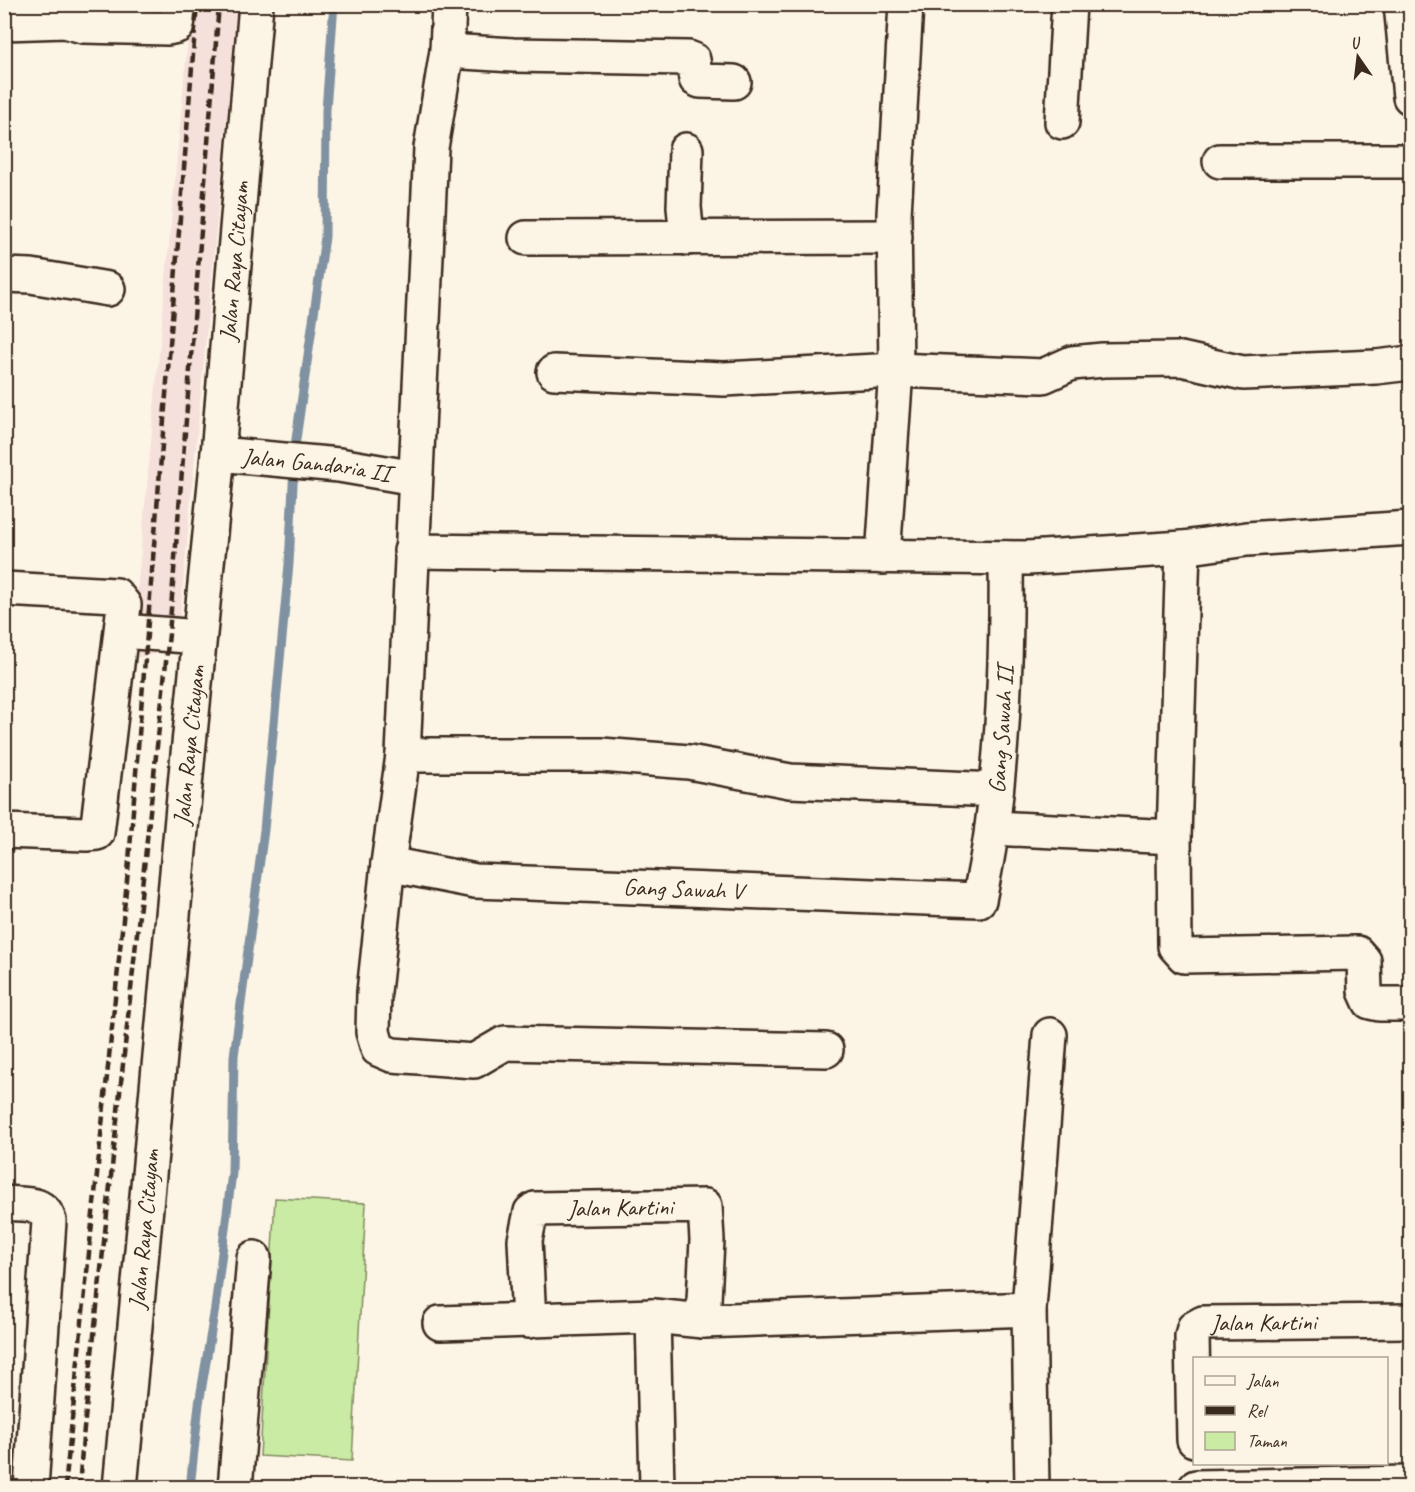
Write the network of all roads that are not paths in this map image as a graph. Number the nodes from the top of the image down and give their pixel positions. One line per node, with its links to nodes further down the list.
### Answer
1 (180, 4): 7 (street)
2 (256, 4): 23 (street, Jalan Raya Citayam)
3 (449, 4): 8 (street)
4 (906, 4): 15 (street)
5 (1069, 4): 11 (street)
6 (1401, 4): 10 (street)
7 (4, 23)
8 (447, 51): 9 (street); 24 (street)
9 (734, 82)
10 (1410, 97)
11 (1062, 122)
12 (686, 150): 17 (street)
13 (1220, 161): 14 (street)
14 (1410, 161)
15 (895, 237): 17 (street); 21 (street)
16 (526, 238): 17 (street)
17 (687, 238)
18 (4, 275): 19 (street)
19 (108, 290)
20 (1410, 363): 21 (street)
21 (896, 370): 22 (street); 28 (street)
22 (554, 372)
23 (218, 454): 24 (street, Jalan Gandaria II); 32 (street, Jalan Raya Citayam)
24 (415, 477): 27 (street)
25 (1410, 528): 26 (street)
26 (1184, 548): 29 (street); 37 (street)
27 (411, 551): 28 (street); 33 (street)
28 (883, 557): 29 (street)
29 (1006, 558): 34 (street, Gang Sawah II)
30 (4, 589): 31 (street)
31 (122, 631): 32 (street); 36 (street)
32 (199, 637): 56 (street, Jalan Raya Citayam)
33 (403, 755): 34 (street); 38 (street)
34 (996, 790): 35 (street, Gang Sawah II)
35 (992, 828): 37 (street); 39 (street, Gang Sawah II)
36 (4, 831)
37 (1174, 837): 40 (street)
38 (388, 864): 39 (street, Gang Sawah V); 42 (street)
39 (979, 900)
40 (1410, 1004)
41 (1050, 1035): 45 (street)
42 (826, 1050)
43 (4, 1203): 55 (street)
44 (254, 1258): 57 (street)
45 (1029, 1309): 48 (street); 59 (street)
46 (653, 1316): 47 (street); 48 (street); 58 (street)
47 (529, 1321): 48 (street, Jalan Kartini); 50 (street)
48 (703, 1321)
49 (1410, 1321): 51 (street, Jalan Kartini)
50 (440, 1323)
51 (1193, 1388)
52 (1195, 1465): 54 (street)
53 (1410, 1483): 54 (street)
54 (1196, 1487)
55 (31, 1488)
56 (120, 1488)
57 (235, 1488)
58 (657, 1488)
59 (1032, 1488)

